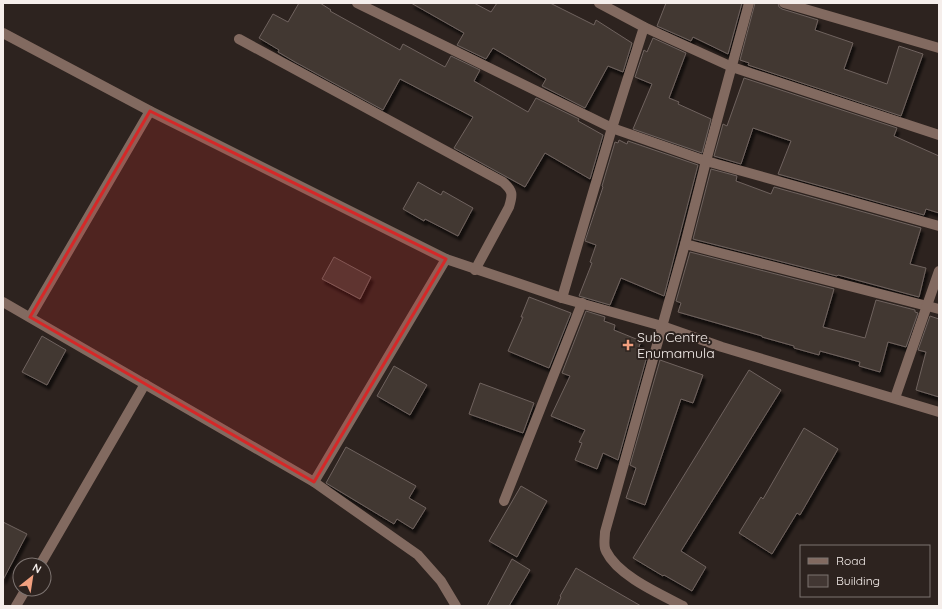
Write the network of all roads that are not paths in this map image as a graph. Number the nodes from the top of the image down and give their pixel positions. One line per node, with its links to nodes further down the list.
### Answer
1 (599, 3): 5 (street)
2 (749, 3): 9 (street)
3 (784, 3): 8 (street)
4 (362, 4): 11 (street)
5 (644, 27): 9 (street); 11 (street)
6 (3, 33): 10 (street)
7 (239, 39): 17 (street)
8 (939, 48)
9 (732, 67): 12 (street); 13 (street)
10 (150, 111): 16 (street); 24 (street)
11 (612, 128): 13 (street); 19 (street)
12 (939, 136)
13 (706, 161): 14 (street); 15 (street)
14 (939, 226)
15 (685, 244): 22 (street); 25 (street)
16 (446, 259): 17 (street); 29 (street)
17 (475, 270): 19 (street)
18 (939, 271): 22 (street)
19 (562, 298): 21 (street)
20 (3, 302): 24 (street)
21 (582, 303): 25 (street); 30 (street)
22 (927, 306): 23 (street); 27 (street)
23 (939, 309)
24 (30, 317): 26 (street)
25 (662, 326): 27 (street); 35 (street)
26 (145, 384): 29 (street); 31 (street)
27 (895, 398): 28 (street)
28 (939, 412)
29 (314, 482): 34 (street)
30 (504, 501)
31 (45, 557)
32 (21, 597): 33 (street)
33 (16, 606)
34 (456, 606)
35 (684, 606)

